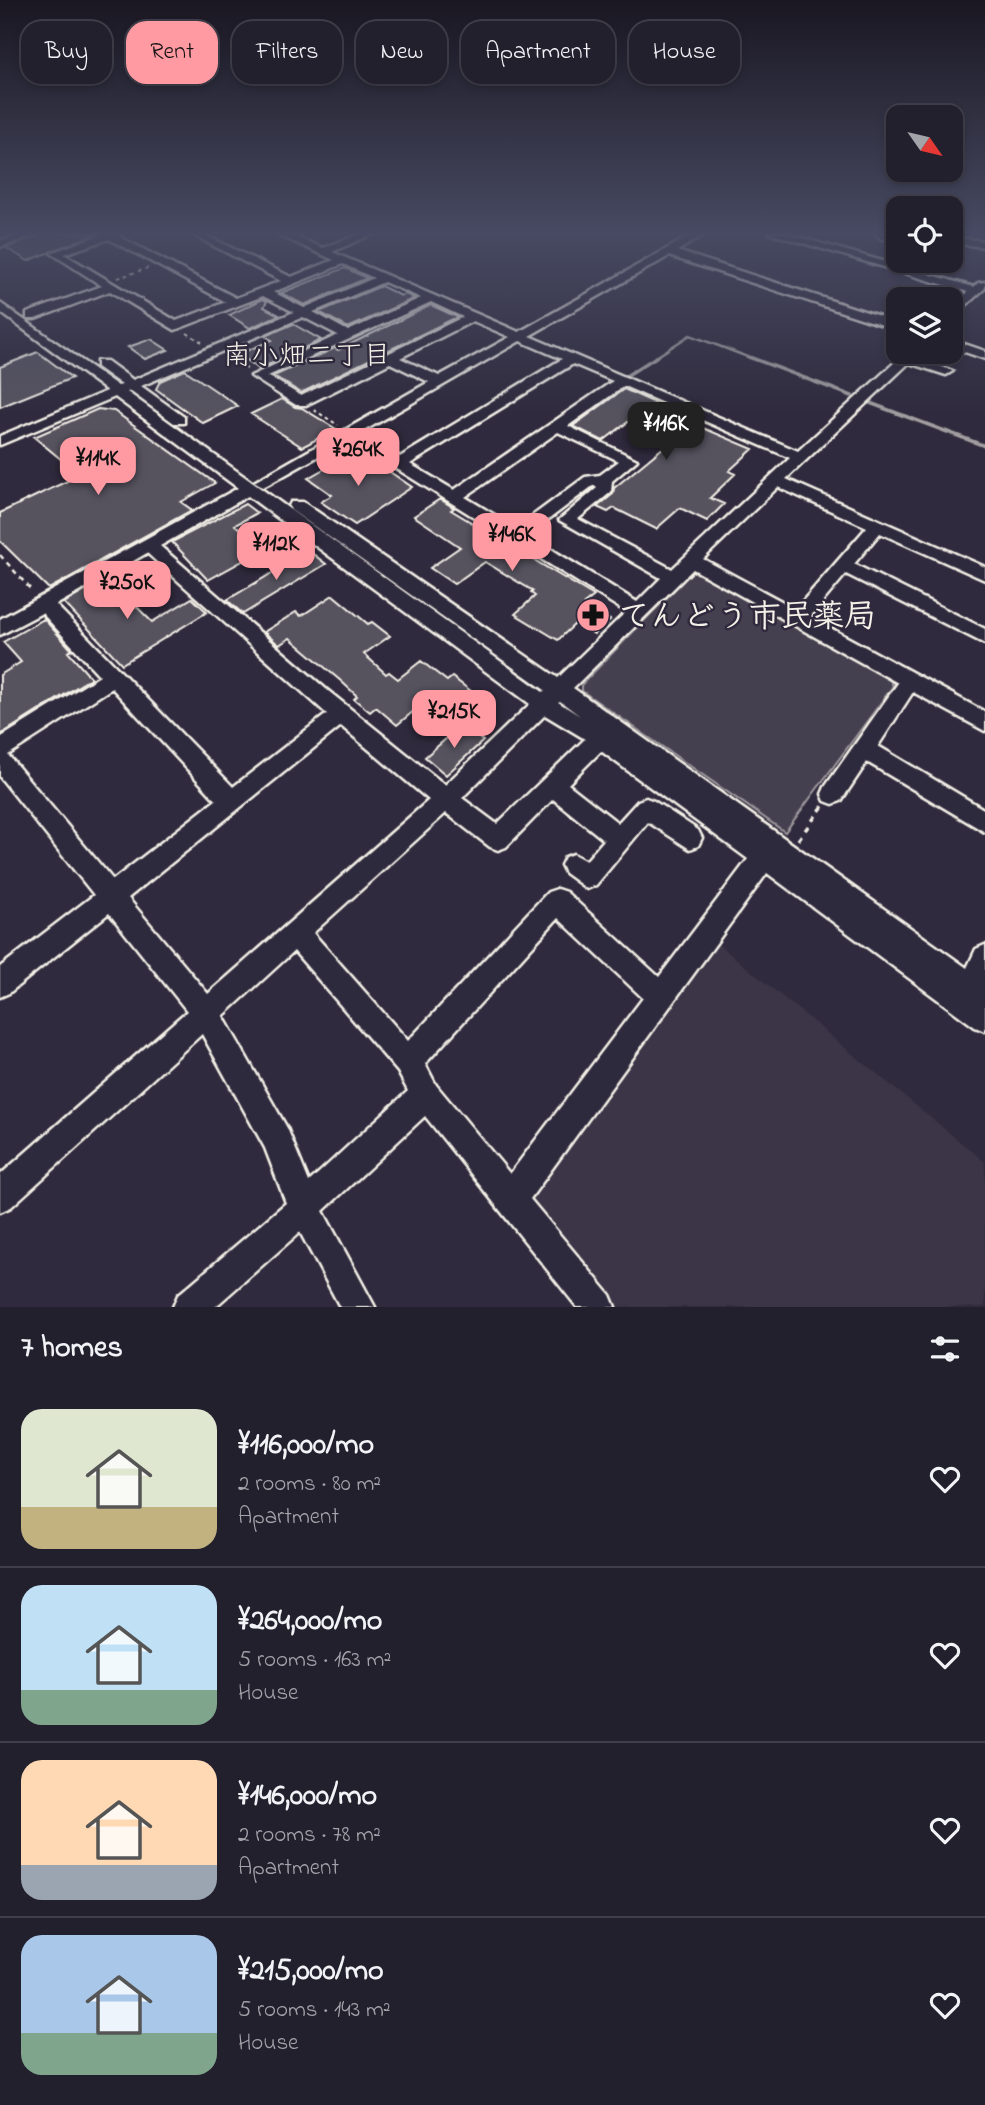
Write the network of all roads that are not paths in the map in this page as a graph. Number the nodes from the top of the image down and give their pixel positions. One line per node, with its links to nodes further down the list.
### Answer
1 (1, 294): 16 (street)
2 (85, 294): 16 (street)
3 (123, 294): 12 (street)
4 (220, 294): 12 (street)
5 (255, 294): 12 (street)
6 (269, 294): 14 (street)
7 (346, 294): 14 (street)
8 (422, 294): 11 (street)
9 (595, 294): 20 (street)
10 (799, 294): 17 (street)
11 (431, 298): 15 (street); 19 (street)
12 (235, 302)
13 (0, 306): 16 (street)
14 (303, 312): 19 (street); 30 (street)
15 (474, 316): 20 (street); 23 (street)
16 (25, 318): 18 (street); 30 (street)
17 (886, 322)
18 (0, 326)
19 (347, 335): 23 (street)
20 (521, 336): 24 (street); 29 (street)
21 (963, 347): 22 (street)
22 (985, 355)
23 (391, 358): 29 (street)
24 (572, 359): 28 (street); 35 (street)
25 (900, 364): 34 (street)
26 (930, 364): 27 (street)
27 (946, 371)
28 (624, 380): 31 (street); 34 (street)
29 (440, 382): 32 (street)
30 (125, 388): 33 (street); 38 (street)
31 (557, 426): 36 (street); 39 (street)
32 (350, 433): 35 (street); 38 (street)
33 (0, 441)
34 (800, 457): 37 (street)
35 (399, 464): 39 (street)
36 (604, 480): 41 (street); 46 (street)
37 (775, 480): 40 (lane); 43 (street)
38 (256, 485): 42 (street); 54 (street)
39 (453, 498): 41 (street)
40 (877, 526): 44 (street); 45 (lane)
41 (514, 537): 48 (street)
42 (149, 544): 47 (street); 55 (street)
43 (691, 559): 46 (street); 49 (street)
44 (844, 566): 49 (street); 51 (street)
45 (985, 574)
46 (673, 577): 48 (street)
47 (44, 604): 50 (street); 52 (street)
48 (638, 611): 54 (street)
49 (799, 618): 53 (street)
50 (0, 628)
51 (985, 637)
52 (112, 678): 59 (street); 64 (street)
53 (910, 681): 56 (street); 58 (street)
54 (551, 696): 57 (street); 63 (street); 68 (street)
55 (342, 714): 63 (street); 64 (street)
56 (985, 722)
57 (600, 738): 61 (street); 68 (street)
58 (863, 748): 62 (street); 65 (street)
59 (0, 749)
60 (0, 761): 70 (street)
61 (552, 785): 63 (street); 67 (street)
62 (832, 793)
63 (444, 800): 71 (street)
64 (231, 801): 70 (street)
65 (985, 822)
66 (690, 838): 67 (street)
67 (620, 839): 69 (street)
68 (776, 856): 74 (street); 75 (street); 77 (street)
69 (573, 864)
70 (113, 897): 73 (street); 76 (street)
71 (296, 933): 76 (street); 78 (street)
72 (985, 958): 74 (street)
73 (0, 983)
74 (978, 992)
75 (662, 998): 78 (street); 81 (street)
76 (206, 1013): 80 (street); 82 (street)
77 (985, 1017)
78 (408, 1062): 79 (street)
79 (426, 1095): 81 (street); 82 (street)
80 (0, 1196)
81 (510, 1199): 83 (street)
82 (304, 1208): 84 (street); 85 (street)
83 (587, 1303)
84 (190, 1307)
85 (358, 1307)

